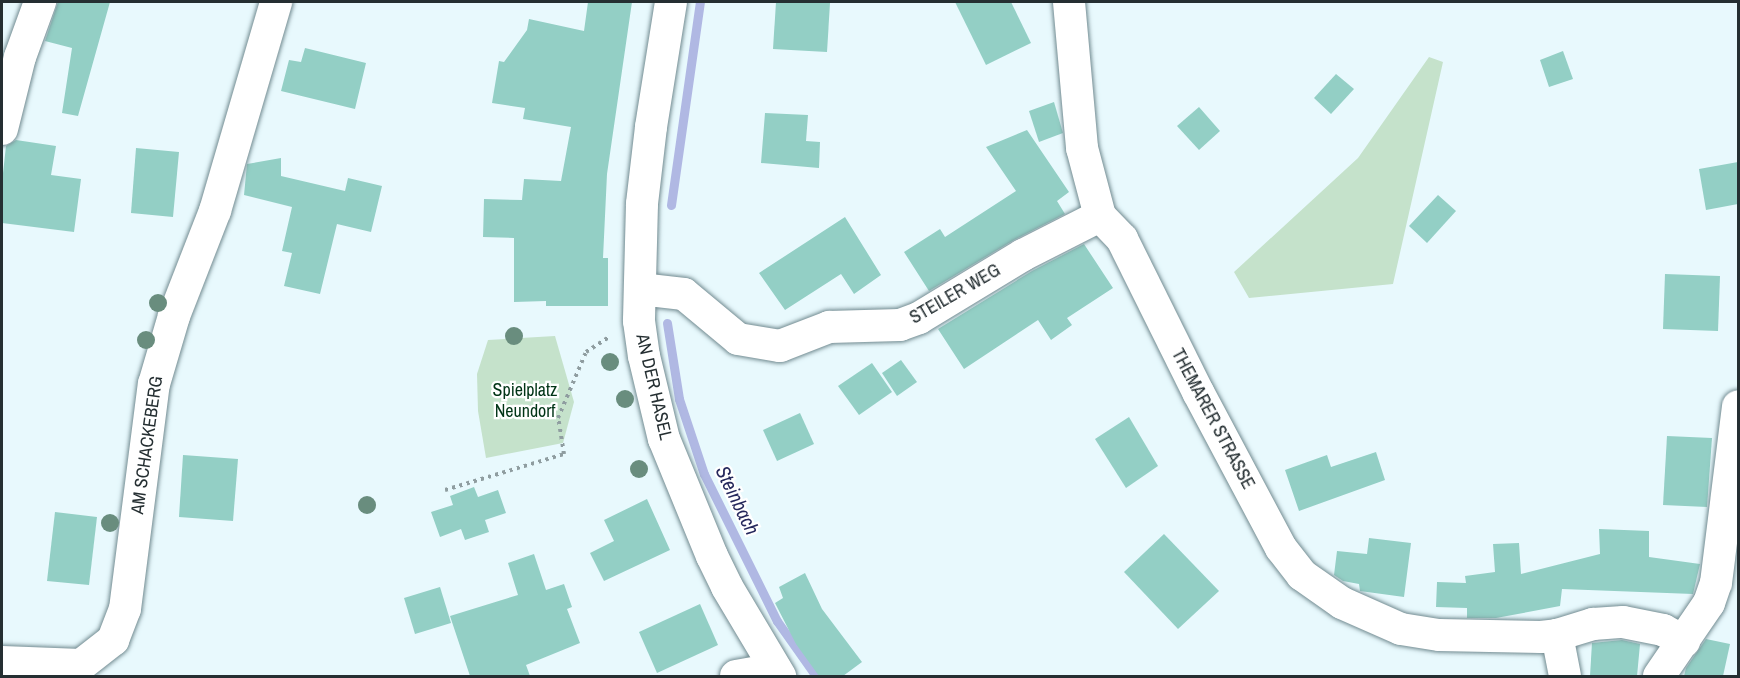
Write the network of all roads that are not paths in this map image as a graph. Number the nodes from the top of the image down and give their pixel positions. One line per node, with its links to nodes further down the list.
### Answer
1 (40, 2): 5 (street)
2 (276, 2): 12 (street, AM SCHACKEBERG)
3 (671, 2): 7 (street, AN DER HASEL)
4 (1069, 2): 6 (street, THEMARER STRASSE)
5 (2, 129)
6 (1100, 216): 7 (street, STEILER WEG); 9 (street, THEMARER STRASSE)
7 (640, 289): 13 (street, AN DER HASEL)
8 (1738, 406): 10 (street)
9 (1557, 635): 10 (street, THEMARER STRASSE); 15 (street)
10 (1684, 641): 16 (street)
11 (2, 662): 12 (street, AM SCHACKEBERG)
12 (105, 666)
13 (778, 673): 14 (street)
14 (736, 676)
15 (1565, 676)
16 (1659, 676)

